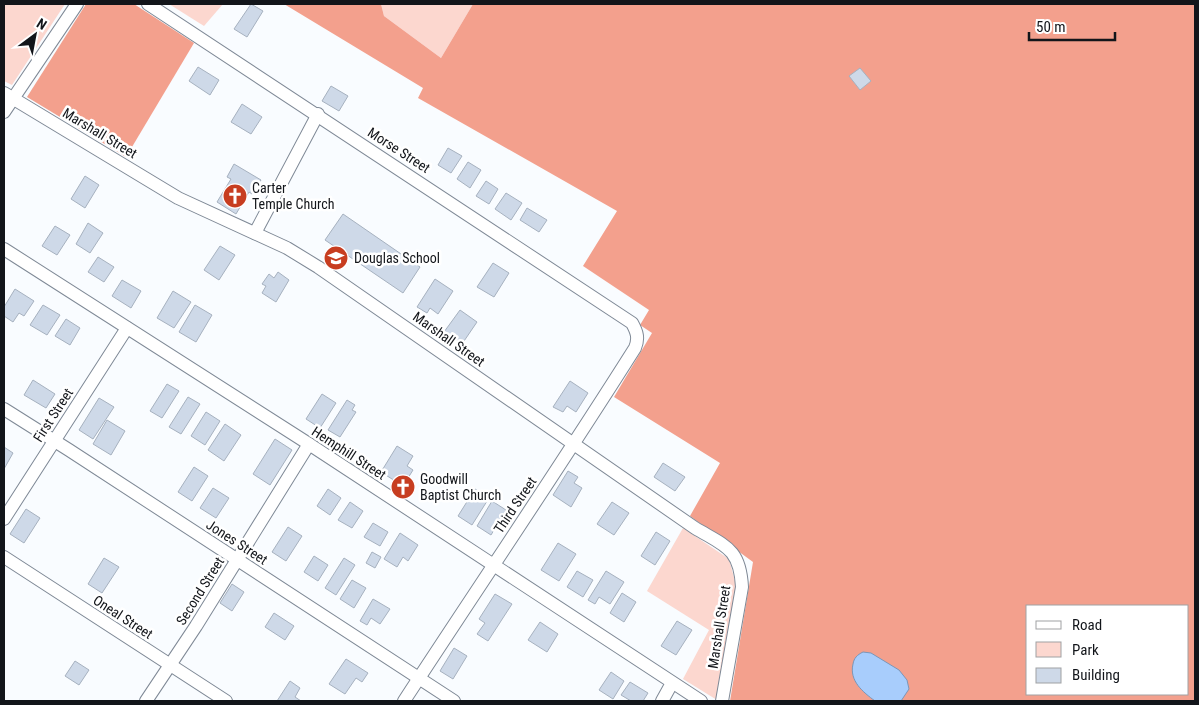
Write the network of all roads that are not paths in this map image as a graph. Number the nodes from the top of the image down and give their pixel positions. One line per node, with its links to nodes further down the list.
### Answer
1 (77, 4): 3 (street)
2 (148, 4): 5 (street, Morse Street)
3 (8, 95): 4 (street); 6 (street, Marshall Street)
4 (4, 112)
5 (318, 114): 6 (street); 8 (street, Morse Street)
6 (255, 232): 13 (street, Marshall Street)
7 (4, 249): 9 (street, Hemphill Street)
8 (632, 323): 13 (street, Third Street)
9 (127, 328): 11 (street, First Street); 12 (street, Hemphill Street)
10 (4, 409): 11 (street, Jones Street)
11 (54, 442): 14 (street, First Street); 16 (street, Jones Street)
12 (309, 444): 16 (street, Second Street); 17 (street, Hemphill Street)
13 (574, 444): 17 (street, Third Street); 27 (street, Marshall Street)
14 (4, 519)
15 (4, 557): 18 (street, Oneal Street)
16 (237, 560): 18 (street, Second Street); 19 (street, Jones Street)
17 (493, 565): 19 (street, Third Street); 20 (street, Hemphill Street)
18 (170, 665): 21 (street, Second Street); 22 (street, Oneal Street)
19 (419, 678): 23 (street, Third Street); 24 (street, Jones Street)
20 (672, 683): 25 (street); 26 (street, Hemphill Street)
21 (146, 701)
22 (226, 701)
23 (404, 701)
24 (454, 701)
25 (662, 701)
26 (701, 701)
27 (722, 701)

